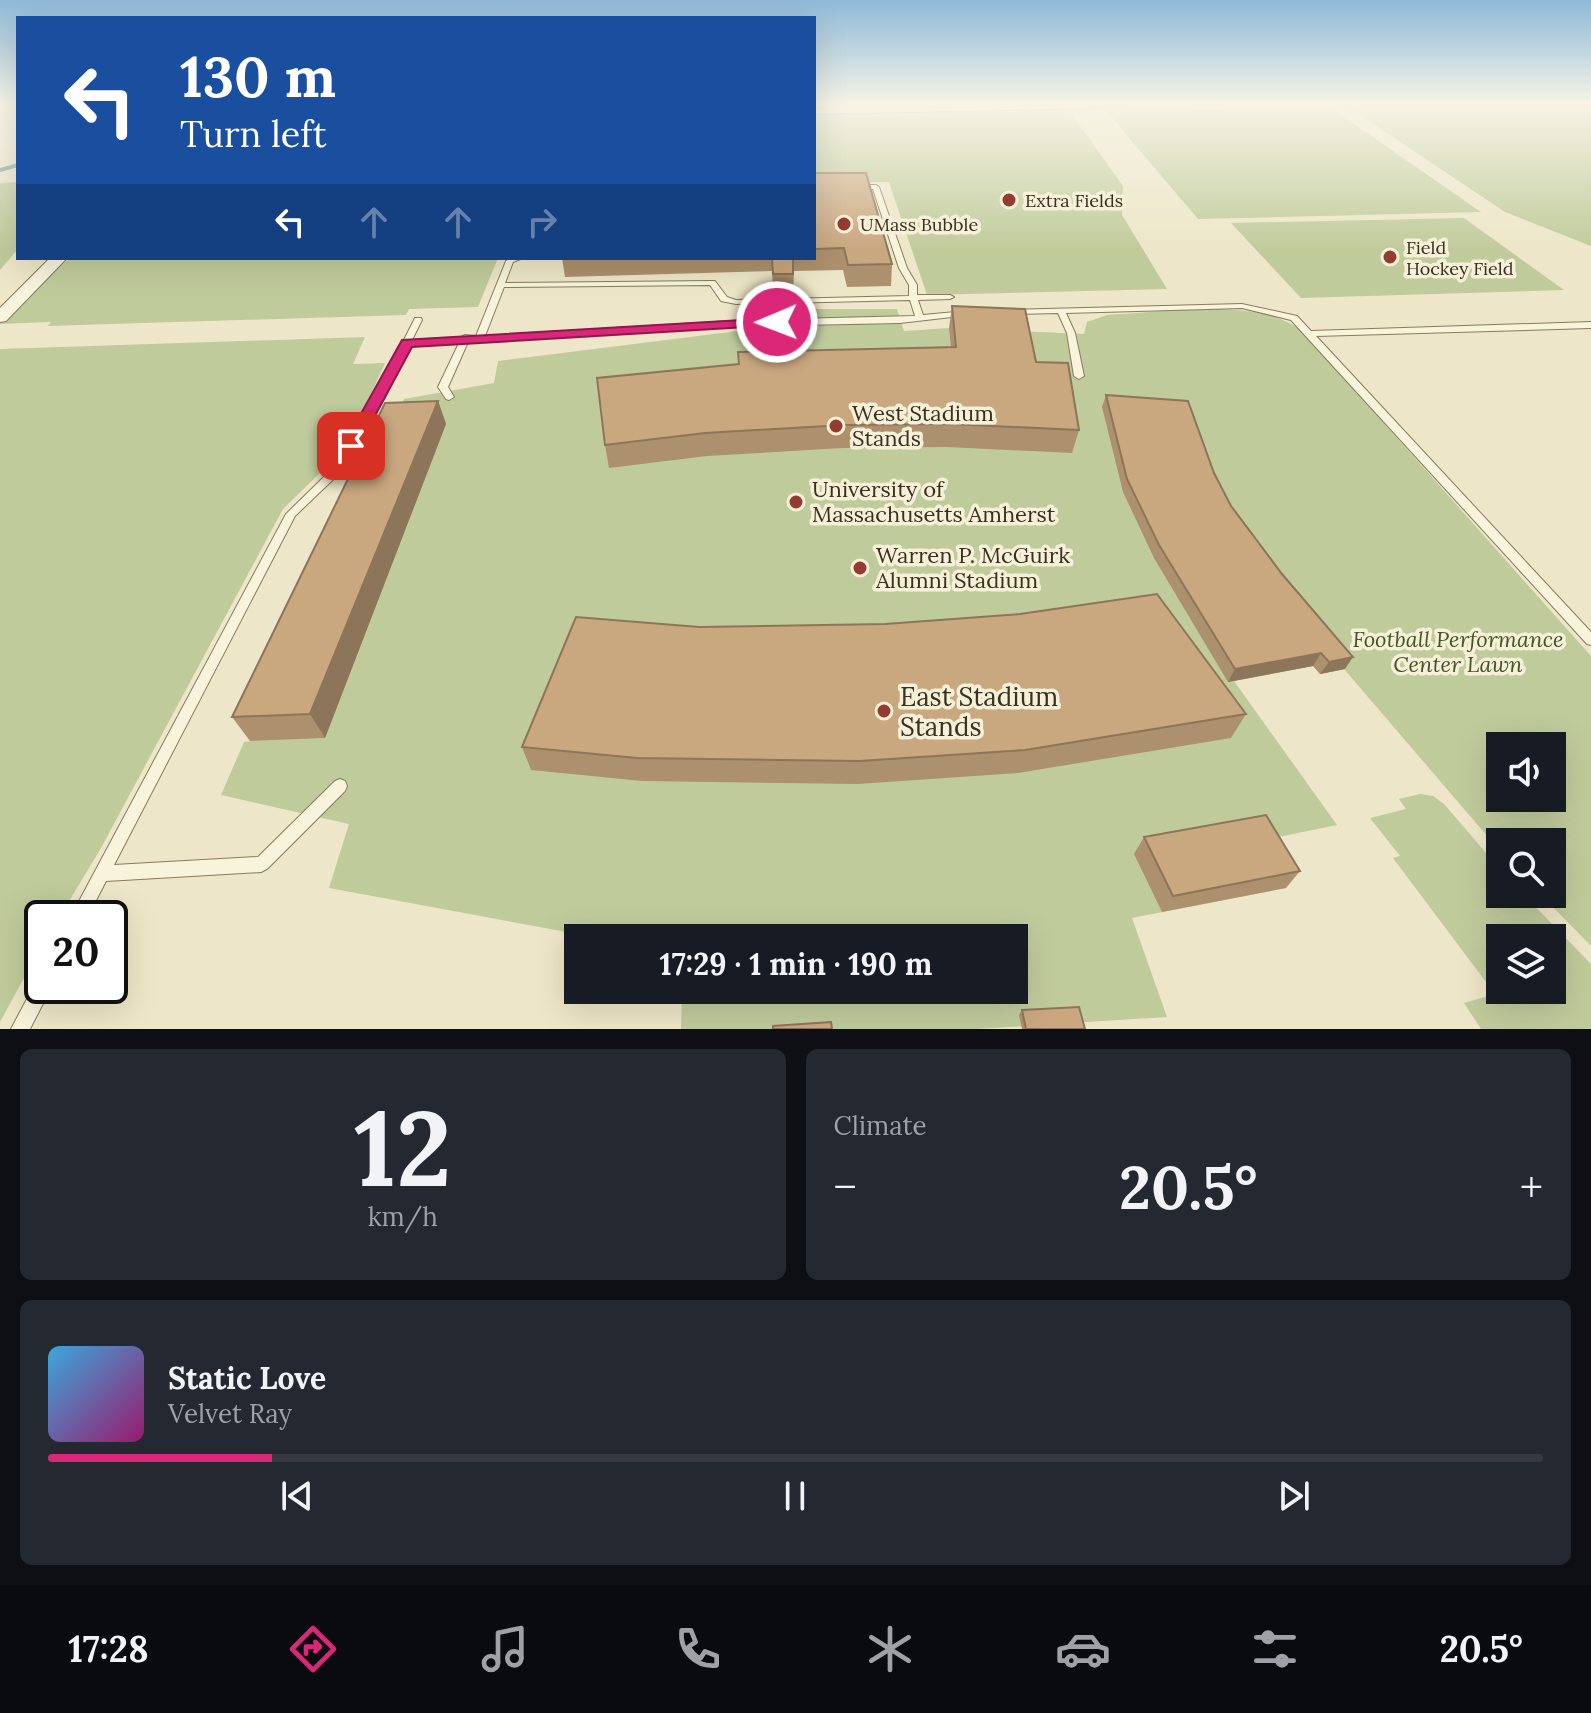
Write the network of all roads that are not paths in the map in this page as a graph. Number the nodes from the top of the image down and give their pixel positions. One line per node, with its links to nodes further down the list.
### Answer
1 (845, 187): 6 (lane)
2 (57, 260): 10 (street)
3 (513, 260): 4 (lane)
4 (500, 285): 6 (lane); 15 (lane)
5 (950, 297): 6 (lane)
6 (913, 298): 11 (lane)
7 (1061, 311): 8 (lane); 14 (lane); 18 (lane)
8 (1003, 312)
9 (974, 313): 11 (lane)
10 (0, 317)
11 (920, 318): 15 (lane)
12 (418, 320): 17 (lane)
13 (1591, 325): 14 (lane)
14 (1311, 334): 20 (lane)
15 (480, 337): 16 (lane)
16 (465, 338): 17 (lane); 19 (lane)
17 (407, 343): 22 (lane)
18 (1079, 376)
19 (449, 397)
20 (1591, 640)
21 (340, 786): 22 (lane)
22 (101, 874): 23 (lane)
23 (87, 900)
24 (33, 1004): 25 (lane)
25 (20, 1029)

